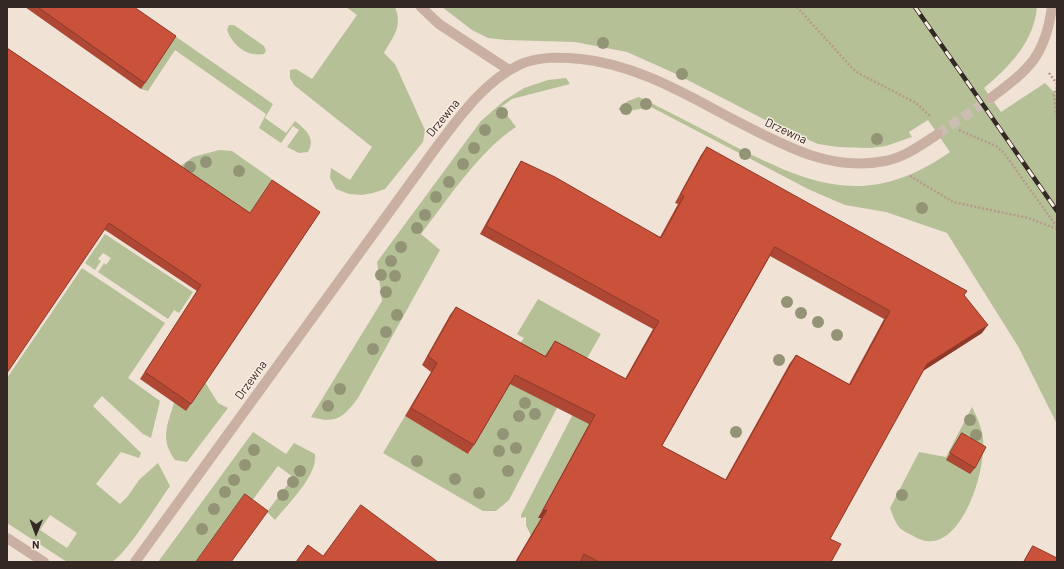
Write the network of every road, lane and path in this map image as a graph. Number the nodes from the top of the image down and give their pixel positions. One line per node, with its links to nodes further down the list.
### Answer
1 (421, 7): 3 (street)
2 (1052, 7): 5 (street)
3 (509, 70): 7 (street, Drzewna); 12 (street, Drzewna)
4 (1057, 87): 6 (path)
5 (990, 98)
6 (1057, 119)
7 (938, 134)
8 (904, 172): 9 (path)
9 (1057, 229)
10 (7, 538): 11 (street)
11 (44, 562)
12 (135, 562)

